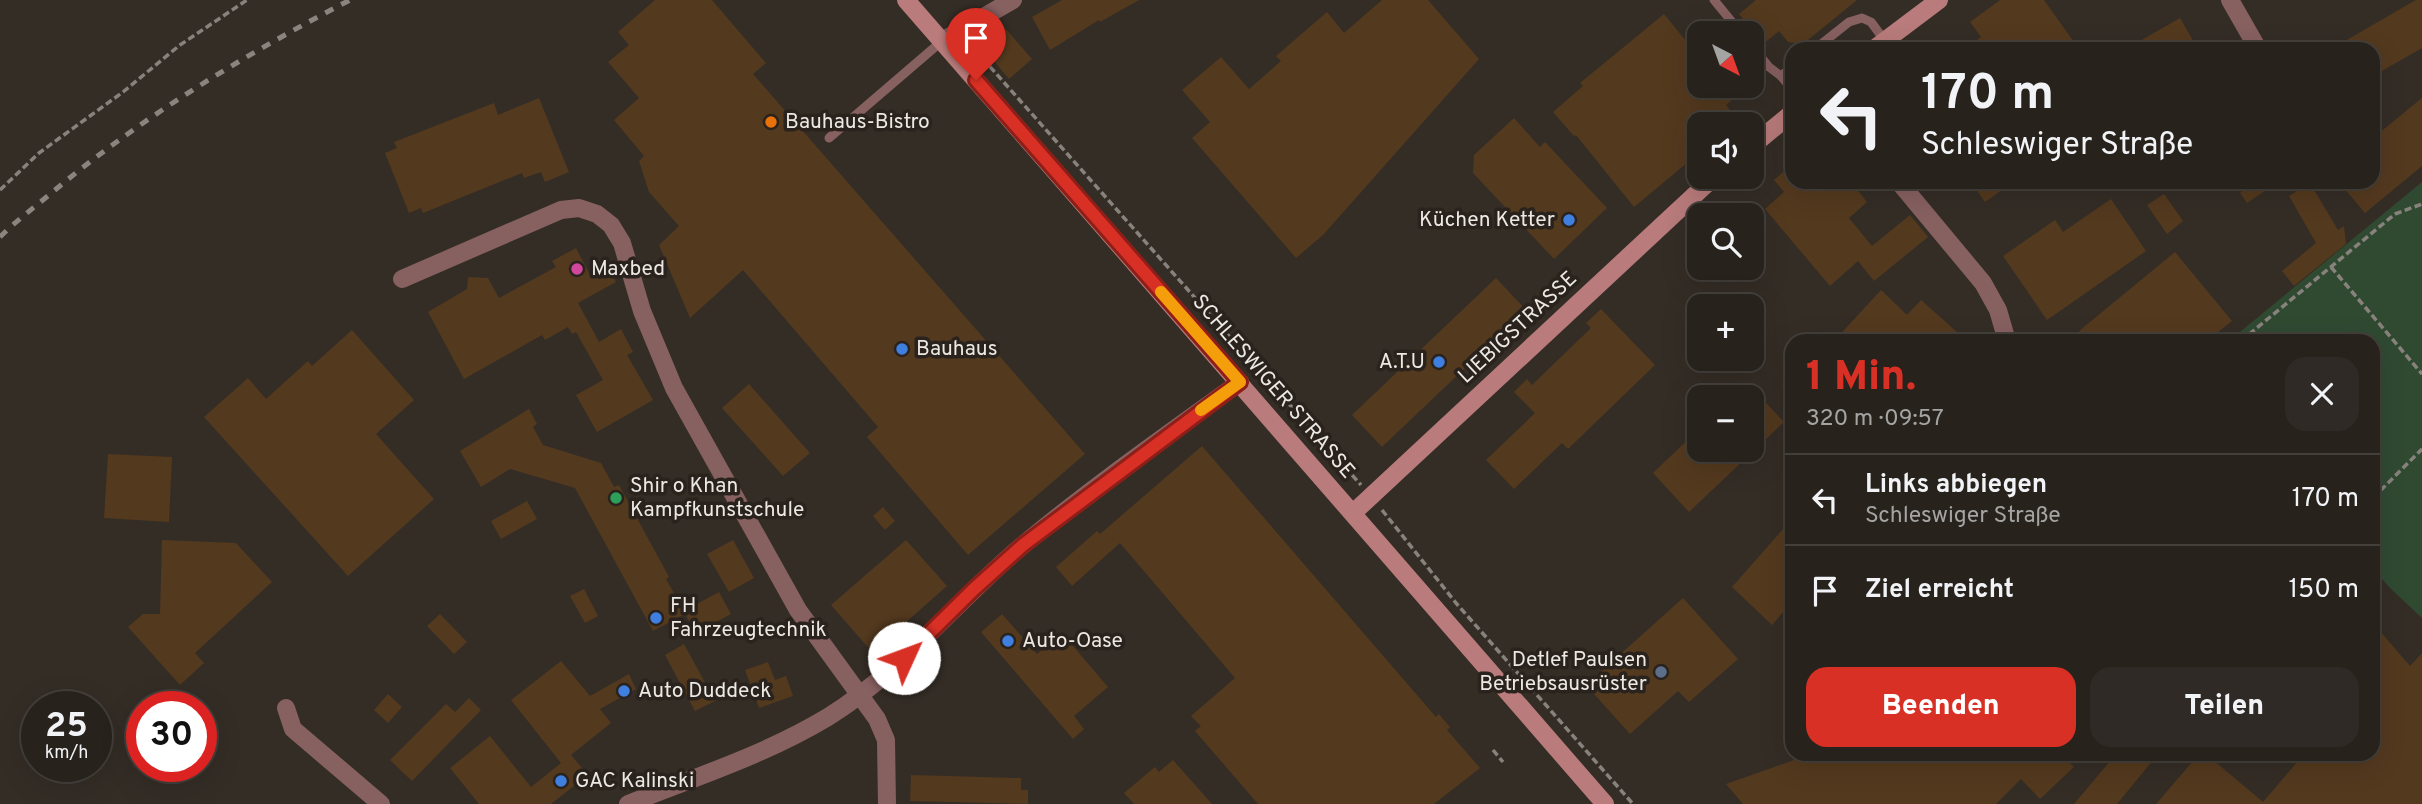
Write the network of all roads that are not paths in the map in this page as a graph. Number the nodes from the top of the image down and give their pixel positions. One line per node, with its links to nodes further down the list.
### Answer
1 (906, 0): 7 (main road, SCHLESWIGER STRASSE)
2 (1013, 0): 7 (street)
3 (1714, 0): 6 (lane)
4 (1939, 0): 10 (main road)
5 (2230, 0): 11 (street)
6 (1731, 21)
7 (942, 41): 18 (lane); 23 (main road, SCHLESWIGER STRASSE)
8 (1824, 42): 9 (lane)
9 (1878, 42)
10 (1883, 42)
11 (2254, 42)
12 (1764, 61): 14 (lane)
13 (1785, 73): 14 (lane)
14 (1781, 76): 15 (lane)
15 (1785, 81)
16 (1785, 119): 17 (main road)
17 (1764, 136)
18 (829, 138)
19 (1701, 189): 24 (main road, LIEBIGSTRASSE)
20 (1905, 189): 22 (street)
21 (402, 279): 25 (street)
22 (2005, 334)
23 (1240, 382): 24 (main road, SCHLESWIGER STRASSE); 25 (street)
24 (1353, 513): 30 (main road, SCHLESWIGER STRASSE)
25 (860, 695): 28 (street); 29 (street)
26 (286, 708): 27 (street)
27 (381, 804)
28 (628, 804)
29 (887, 804)
30 (1605, 804)

